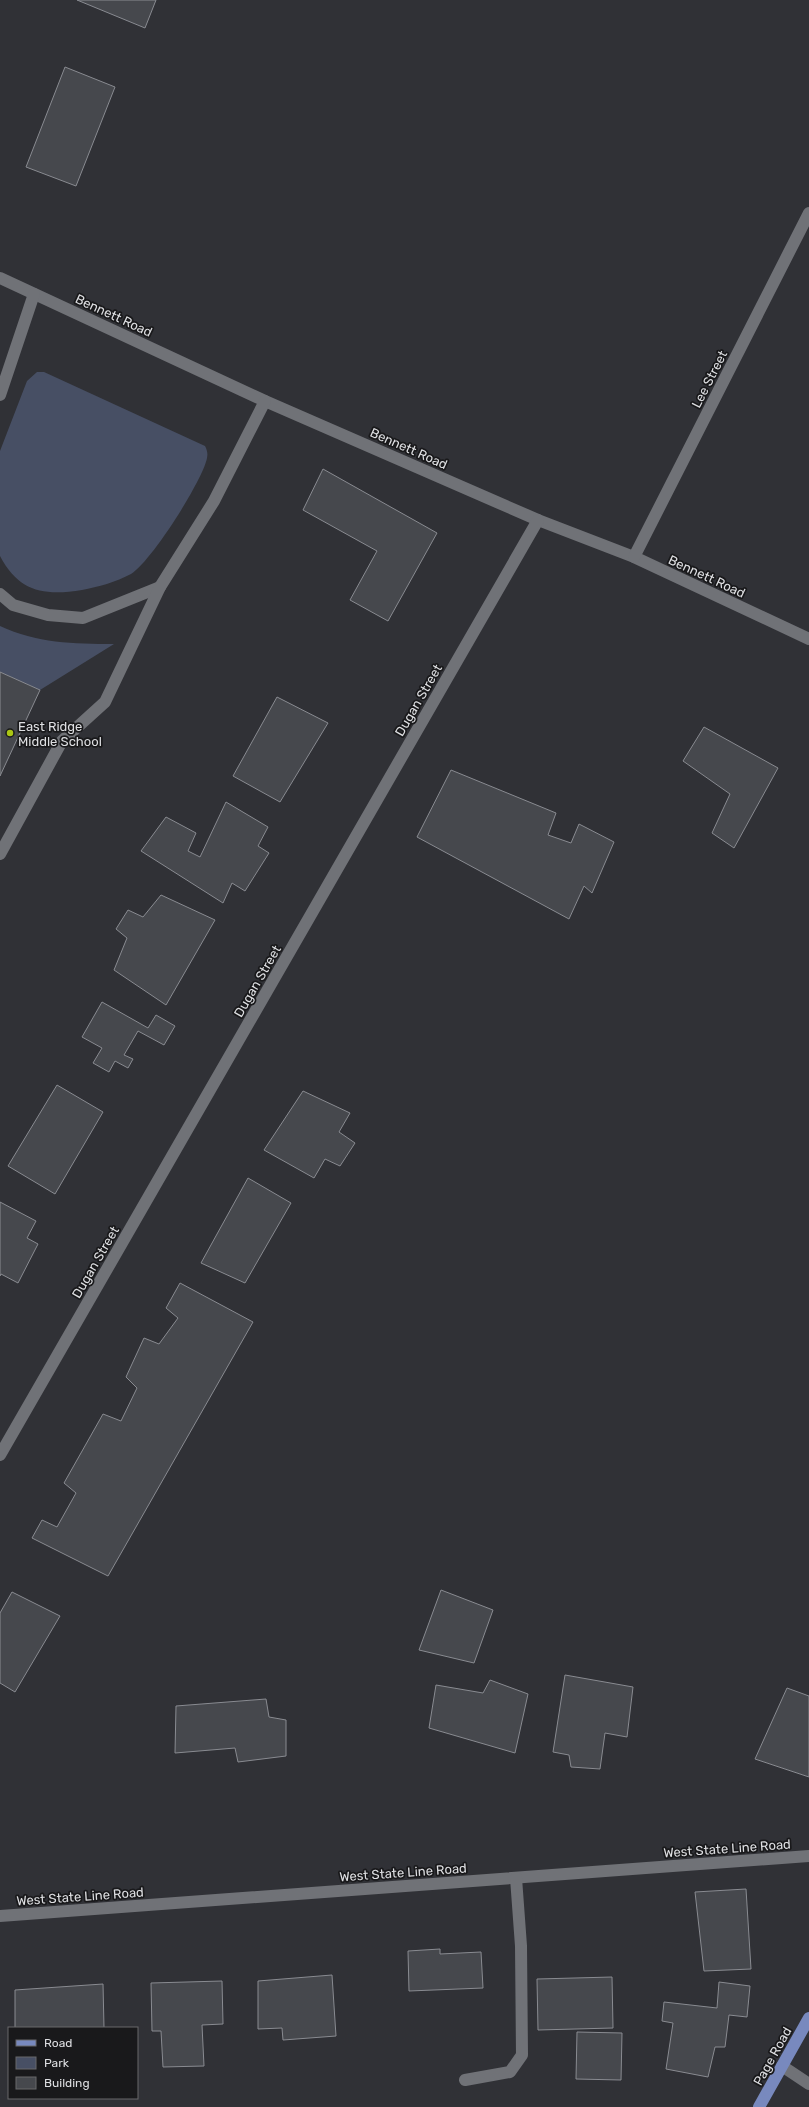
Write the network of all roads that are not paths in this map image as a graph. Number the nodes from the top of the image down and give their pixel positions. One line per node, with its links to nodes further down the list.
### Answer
1 (809, 213): 7 (street, Lee Street)
2 (0, 278): 3 (street, Bennett Road)
3 (34, 294): 4 (street); 5 (street, Bennett Road)
4 (0, 396)
5 (265, 400): 6 (street, Bennett Road); 8 (street)
6 (538, 520): 7 (street, Bennett Road); 12 (street, Dugan Street)
7 (634, 557): 10 (street, Bennett Road)
8 (160, 587): 9 (street); 11 (street)
9 (0, 594)
10 (809, 639)
11 (0, 854)
12 (0, 1455)
13 (809, 1856): 14 (street, West State Line Road)
14 (516, 1878): 15 (street, West State Line Road); 18 (street)
15 (0, 1916)
16 (809, 2018): 17 (main road, Page Road)
17 (782, 2066): 19 (street); 20 (main road, Page Road)
18 (465, 2080)
19 (809, 2084)
20 (759, 2107)

